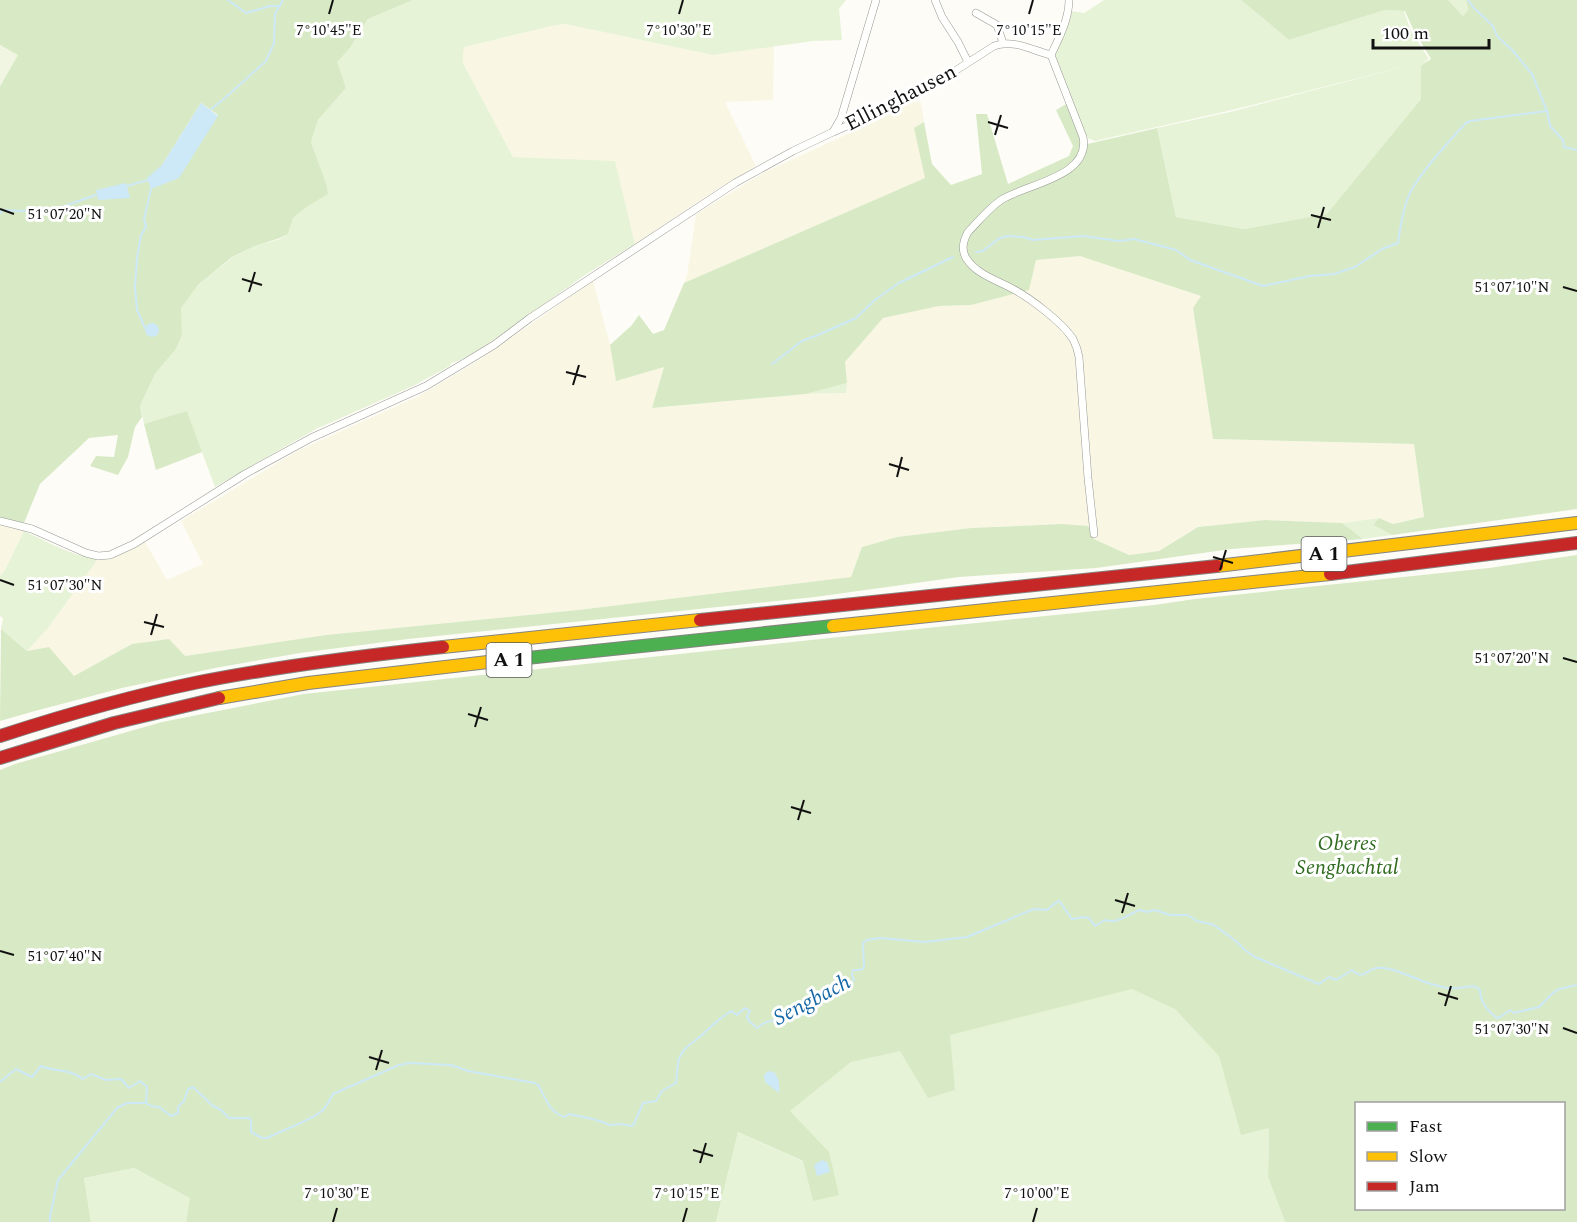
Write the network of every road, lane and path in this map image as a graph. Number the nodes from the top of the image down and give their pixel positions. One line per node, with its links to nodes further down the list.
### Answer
1 (876, 0): 8 (street, Ellinghausen)
2 (934, 0): 7 (street, Ellinghausen)
3 (1069, 0): 6 (street)
4 (976, 13): 5 (street)
5 (1003, 43): 6 (street); 7 (street, Ellinghausen)
6 (1051, 56): 11 (street)
7 (969, 62): 8 (street, Ellinghausen)
8 (833, 132): 9 (street, Ellinghausen)
9 (0, 522)
10 (1577, 523): 13 (highway, A 1)
11 (1094, 534)
12 (1577, 543): 14 (highway, A 1)
13 (0, 736)
14 (0, 758)

